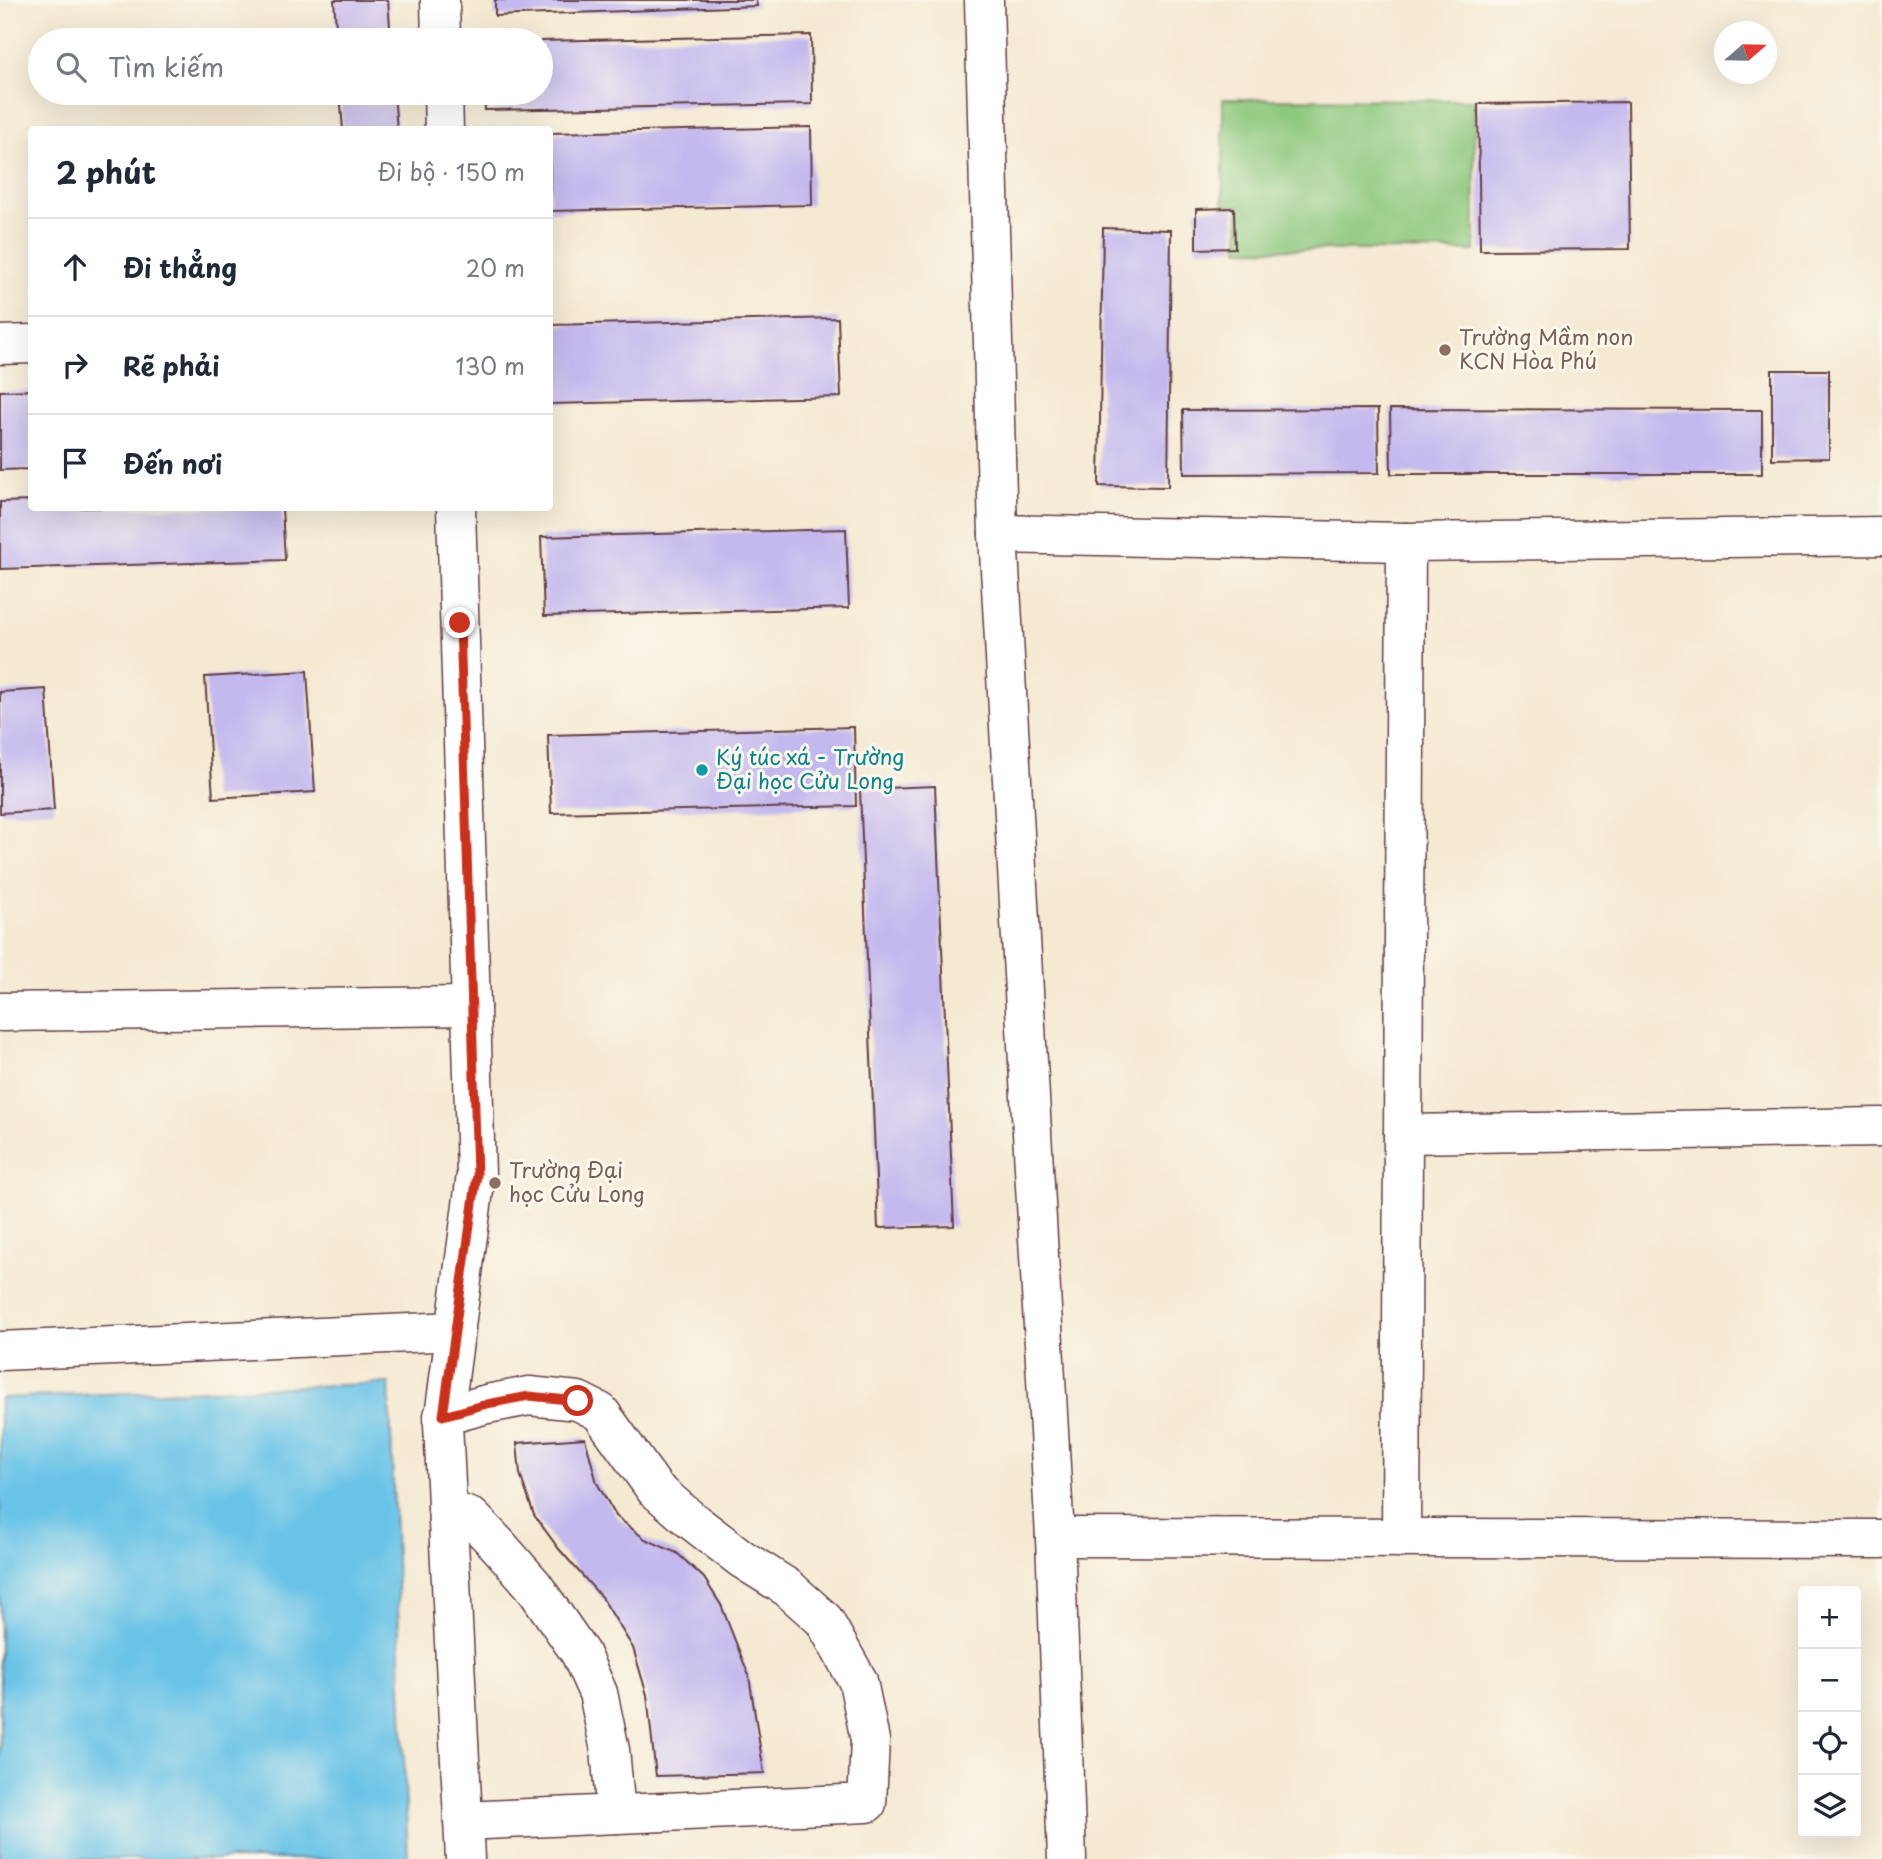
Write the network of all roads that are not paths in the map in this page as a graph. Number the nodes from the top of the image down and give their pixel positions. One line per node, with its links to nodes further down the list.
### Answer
1 (440, 0): 3 (street)
2 (984, 0): 9 (street)
3 (441, 28)
4 (443, 105): 5 (street)
5 (444, 126)
6 (28, 344): 7 (street)
7 (0, 345)
8 (456, 511): 12 (street)
9 (998, 534): 11 (street); 21 (street)
10 (1882, 536): 11 (street)
11 (1406, 542): 16 (street)
12 (471, 1006): 13 (street); 17 (street)
13 (0, 1010): 14 (street)
14 (0, 1024)
15 (1882, 1127): 16 (street)
16 (1403, 1134): 22 (street)
17 (456, 1331): 18 (street); 19 (street)
18 (0, 1352)
19 (443, 1416): 20 (street); 24 (street)
20 (447, 1509): 24 (street); 25 (street)
21 (1055, 1537): 22 (street); 27 (street)
22 (1401, 1538): 23 (street)
23 (1882, 1539)
24 (616, 1814): 25 (street)
25 (463, 1821): 26 (street)
26 (465, 1859)
27 (1067, 1859)

